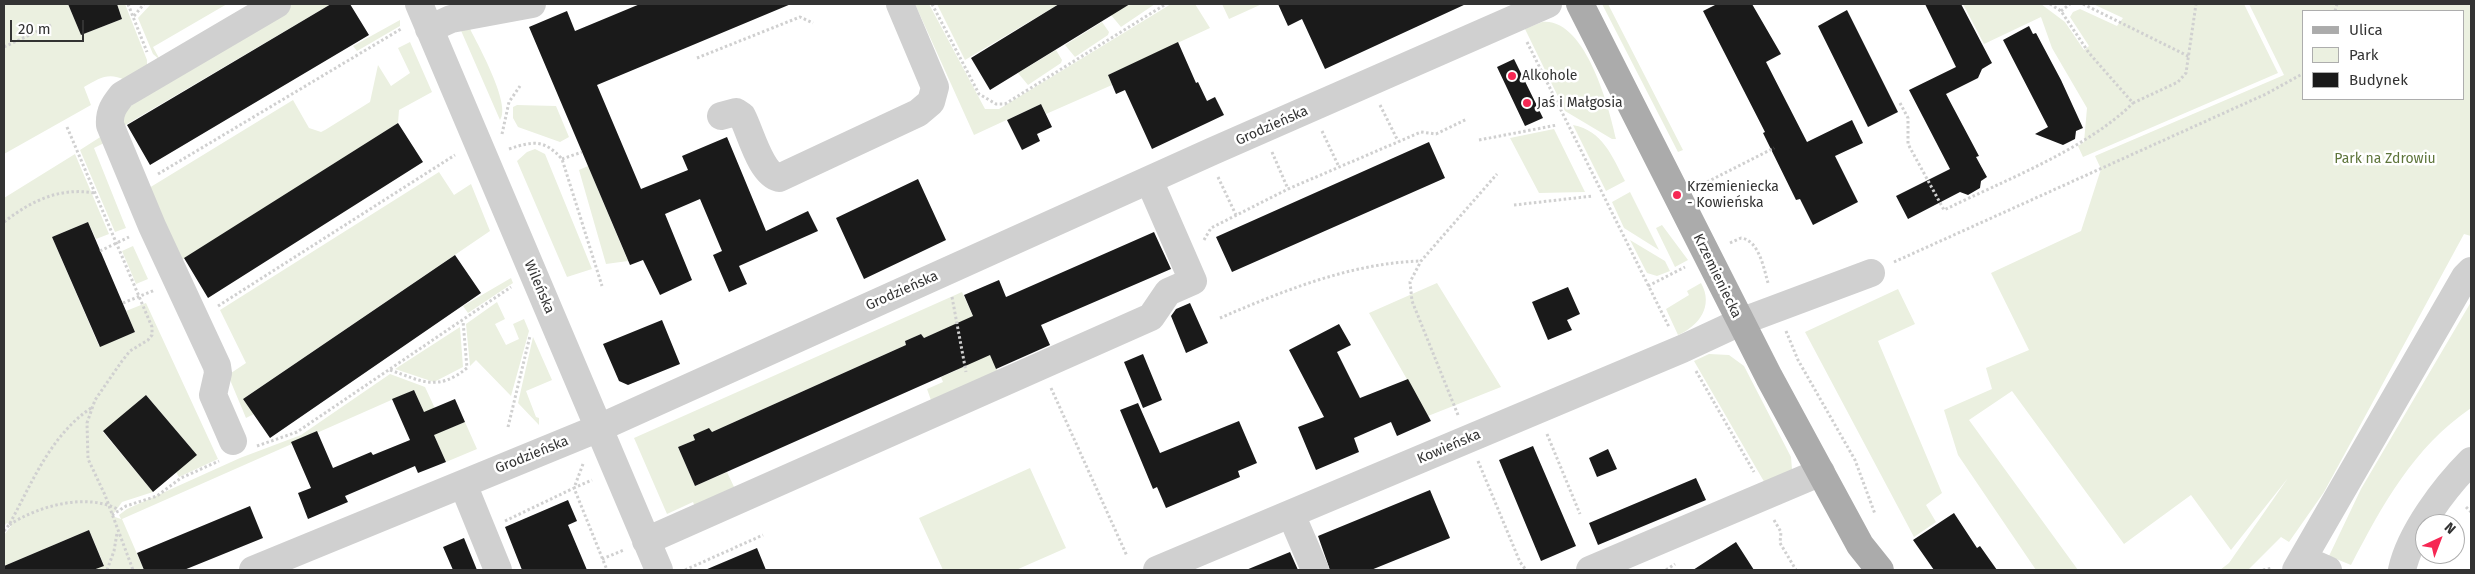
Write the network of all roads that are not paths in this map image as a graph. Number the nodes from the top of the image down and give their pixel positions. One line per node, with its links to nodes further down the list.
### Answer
1 (277, 4): 13 (street)
2 (532, 4): 6 (street)
3 (900, 4): 7 (street)
4 (1548, 4): 8 (street, Grodzieńska)
5 (1580, 4): 11 (main road, Krzemieniecka)
6 (419, 19): 12 (street, Wileńska)
7 (721, 116)
8 (1149, 180): 12 (street, Grodzieńska); 18 (street)
9 (2471, 271): 20 (street)
10 (1871, 273): 11 (street, Kowieńska)
11 (1740, 322): 15 (main road, Krzemieniecka); 17 (street, Kowieńska)
12 (599, 428): 16 (street, Grodzieńska); 18 (street, Wileńska)
13 (237, 449)
14 (2471, 461): 29 (street)
15 (1821, 472): 19 (main road, Krzemieniecka); 26 (street)
16 (463, 484): 21 (street, Grodzieńska); 22 (street)
17 (1291, 514): 24 (street, Kowieńska); 25 (street)
18 (636, 545): 23 (street, Wileńska)
19 (1862, 558): 27 (main road, Krzemieniecka)
20 (2299, 565): 28 (street)
21 (253, 570)
22 (498, 570)
23 (658, 570)
24 (1157, 570)
25 (1315, 570)
26 (1590, 570)
27 (1880, 570)
28 (2328, 570)
29 (2402, 570)

